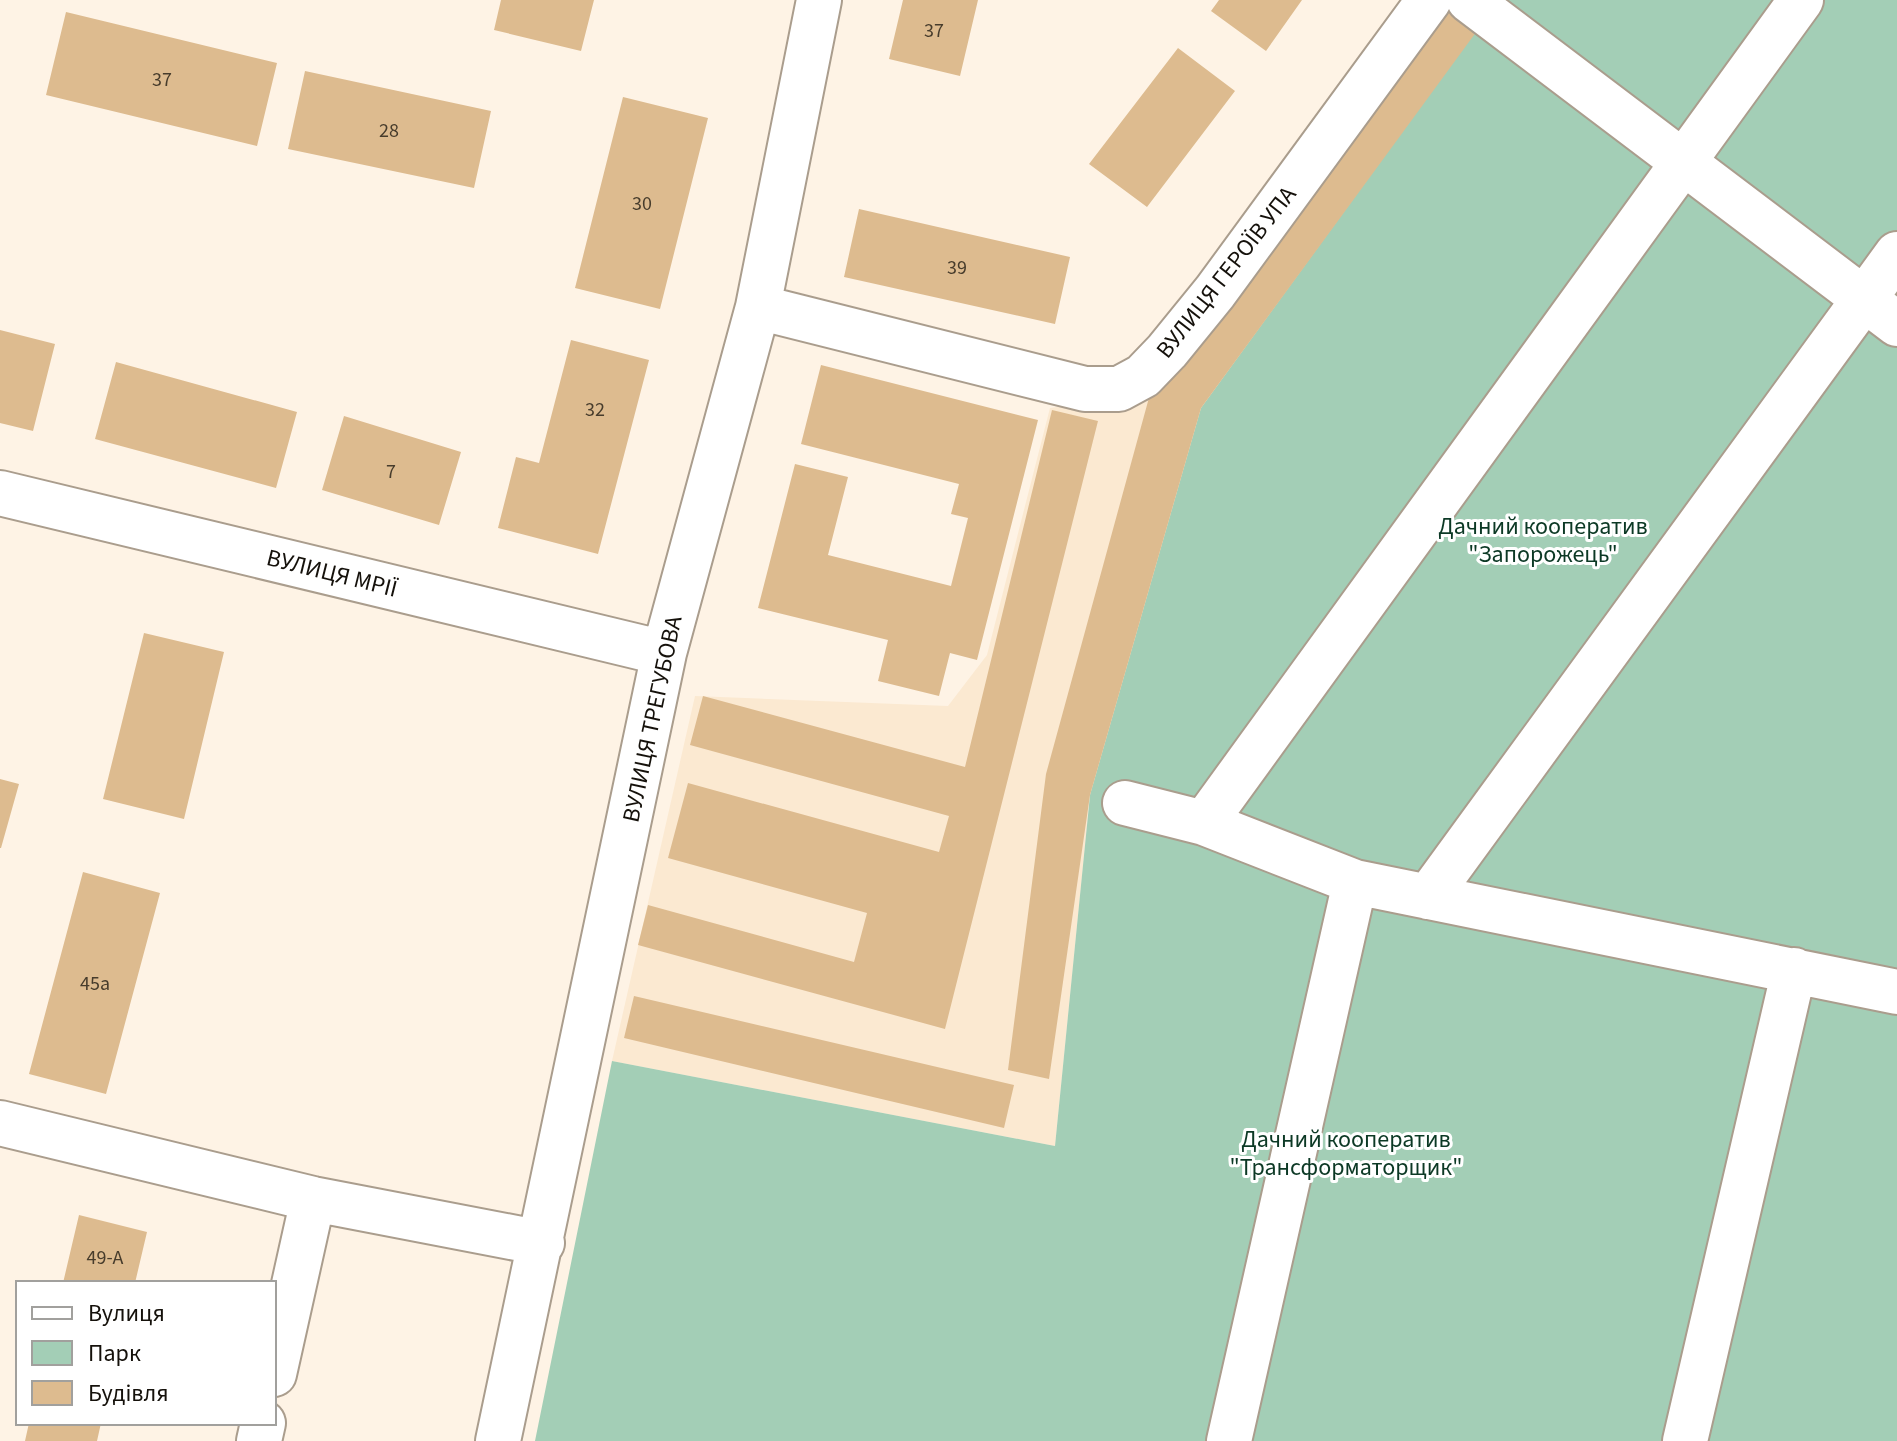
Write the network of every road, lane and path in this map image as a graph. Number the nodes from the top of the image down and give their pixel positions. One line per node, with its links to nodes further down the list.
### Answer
1 (819, 0): 7 (street, ВУЛИЦЯ ТРЕГУБОВА)
2 (1429, 0): 7 (street, ВУЛИЦЯ ГЕРОЇВ УПА)
3 (1469, 0): 5 (street)
4 (1801, 0): 5 (street)
5 (1682, 163): 8 (street); 12 (street)
6 (1897, 254): 8 (street)
7 (758, 307): 10 (street, ВУЛИЦЯ ТРЕГУБОВА)
8 (1880, 312): 14 (street)
9 (0, 493): 10 (street, ВУЛИЦЯ МРІЇ)
10 (664, 653): 19 (street, ВУЛИЦЯ ТРЕГУБОВА)
11 (1125, 803): 12 (street)
12 (1204, 823): 13 (street)
13 (1355, 882): 14 (street); 22 (street)
14 (1428, 897): 15 (street)
15 (1794, 970): 16 (street); 23 (street)
16 (1897, 992)
17 (0, 1123): 18 (street)
18 (313, 1199): 19 (street); 20 (street)
19 (542, 1243): 21 (street, ВУЛИЦЯ ТРЕГУБОВА)
20 (276, 1365)
21 (498, 1441)
22 (1229, 1441)
23 (1685, 1441)

